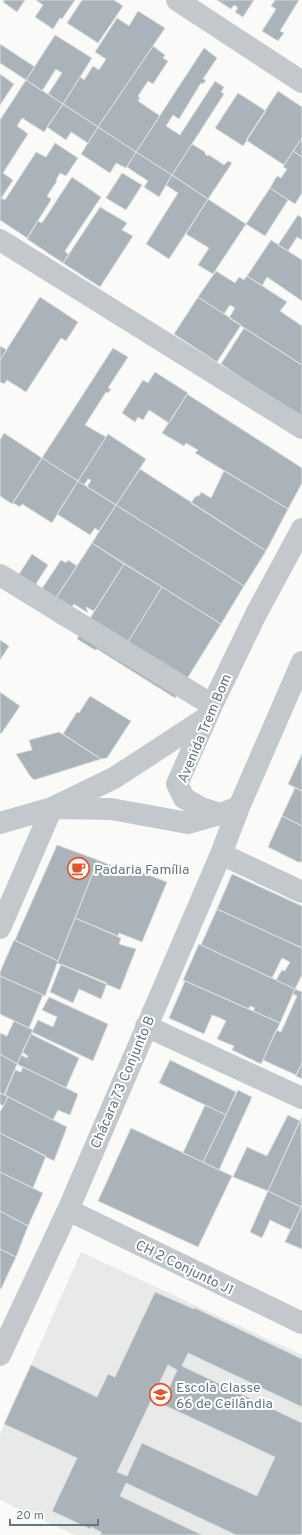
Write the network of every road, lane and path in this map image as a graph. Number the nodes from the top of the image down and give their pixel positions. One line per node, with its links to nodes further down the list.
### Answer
1 (177, 0): 2 (street)
2 (302, 82)
3 (0, 240): 4 (street)
4 (302, 428)
5 (302, 529): 8 (street, Avenida Trem Bom)
6 (0, 575): 8 (street)
7 (302, 662): 10 (street)
8 (209, 711): 9 (street); 10 (street, Avenida Trem Bom)
9 (52, 808): 10 (street); 11 (street); 14 (street)
10 (229, 810): 12 (street, Chácara 73 Conjunto B)
11 (0, 823)
12 (221, 854): 13 (street); 15 (street, Chácara 73 Conjunto B)
13 (302, 892)
14 (0, 928)
15 (146, 1026): 16 (street); 17 (street, Chácara 73 Conjunto B)
16 (302, 1098)
17 (68, 1210): 18 (street, CH 2 Conjunto J1); 19 (street, Chácara 73 Conjunto B)
18 (302, 1323)
19 (0, 1355)

